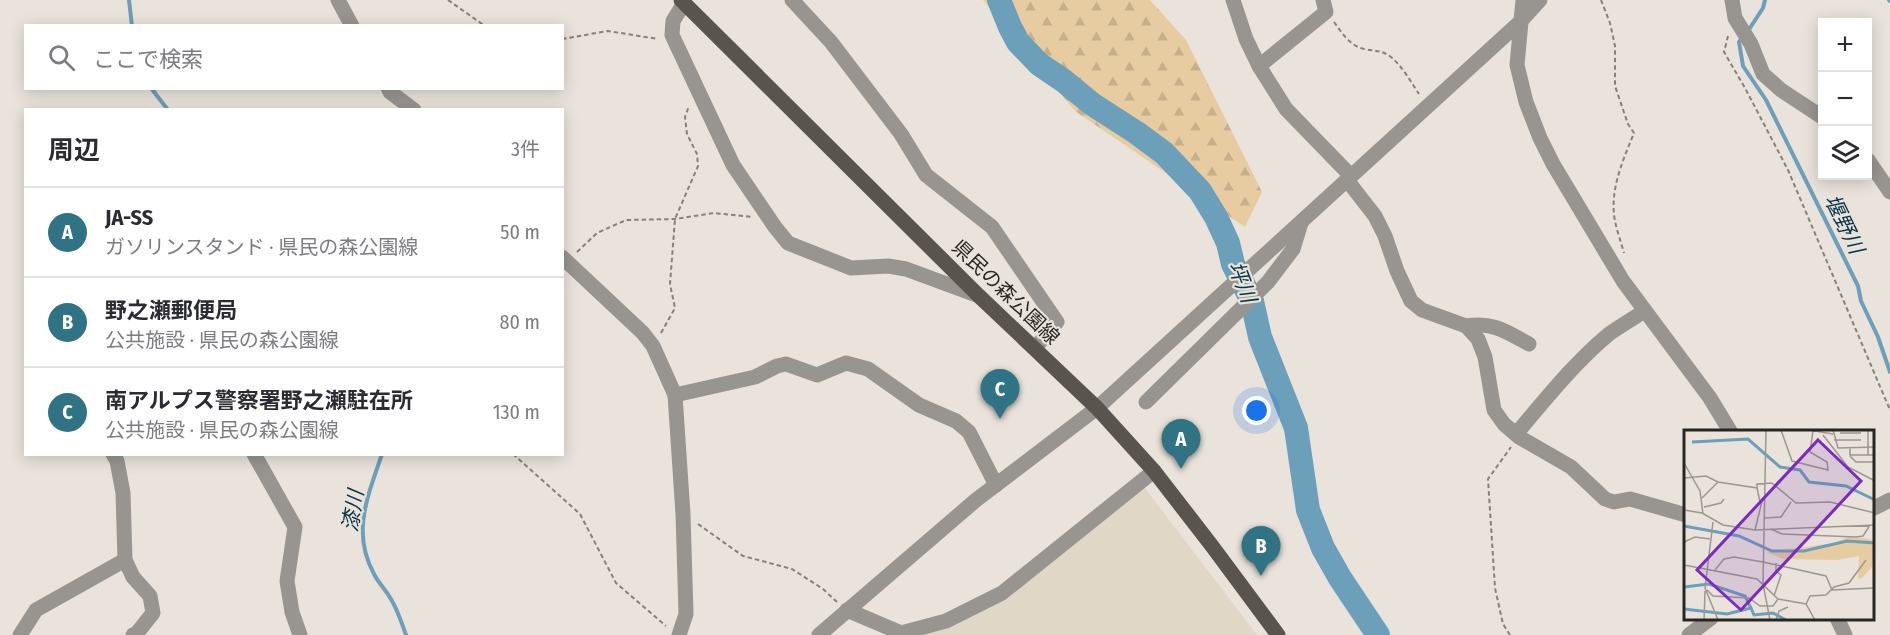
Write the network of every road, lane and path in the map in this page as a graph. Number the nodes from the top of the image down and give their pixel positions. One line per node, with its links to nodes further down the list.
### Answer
1 (338, 0): 13 (street)
2 (448, 0): 14 (path)
3 (792, 0): 36 (street)
4 (1233, 0): 17 (street)
5 (1522, 0): 11 (street)
6 (1540, 0): 11 (street)
7 (1601, 0): 29 (path)
8 (1732, 0): 12 (street)
9 (682, 1): 16 (street); 31 (main road, 県民の森公園線)
10 (1325, 6): 17 (street); 20 (path)
11 (1520, 22): 20 (street); 32 (street)
12 (1737, 22): 22 (street); 40 (path)
13 (351, 24)
14 (482, 24)
15 (564, 39): 16 (path)
16 (675, 42): 18 (street)
17 (1259, 66): 24 (street)
18 (696, 88): 26 (path); 27 (street)
19 (389, 90): 21 (street)
20 (1428, 106): 24 (street)
21 (411, 108)
22 (1818, 114)
23 (1872, 166): 25 (street)
24 (1349, 178): 28 (street); 33 (street)
25 (1890, 192)
26 (675, 219): 27 (path); 30 (path); 35 (path)
27 (770, 219): 31 (street)
28 (1302, 221): 38 (street); 39 (street)
29 (1626, 258)
30 (565, 259): 35 (street)
31 (979, 296): 36 (main road, 県民の森公園線)
32 (1644, 311): 41 (street); 42 (street)
33 (1466, 326): 34 (street); 42 (street)
34 (1529, 345)
35 (653, 346): 37 (street)
36 (1035, 348): 39 (main road, 県民の森公園線)
37 (675, 395): 47 (street); 50 (street)
38 (1146, 402)
39 (1097, 408): 46 (main road, 県民の森公園線); 47 (street)
40 (1890, 410)
41 (1729, 430)
42 (1517, 435): 51 (street); 63 (path)
43 (115, 456): 52 (street)
44 (255, 456): 60 (street)
45 (515, 456): 56 (path)
46 (1154, 471): 57 (street); 62 (main road, 県民の森公園線)
47 (996, 485): 53 (street)
48 (1890, 500): 49 (street)
49 (1875, 508)
50 (683, 514): 53 (path); 56 (street)
51 (1684, 514)
52 (125, 560): 58 (street); 59 (street)
53 (847, 610): 57 (street); 61 (street)
54 (1708, 620): 64 (street)
55 (1838, 620): 65 (street)
56 (680, 634)
57 (900, 634)
58 (20, 635)
59 (133, 635)
60 (300, 635)
61 (819, 635)
62 (1278, 635)
63 (1510, 635)
64 (1689, 635)
65 (1845, 635)

